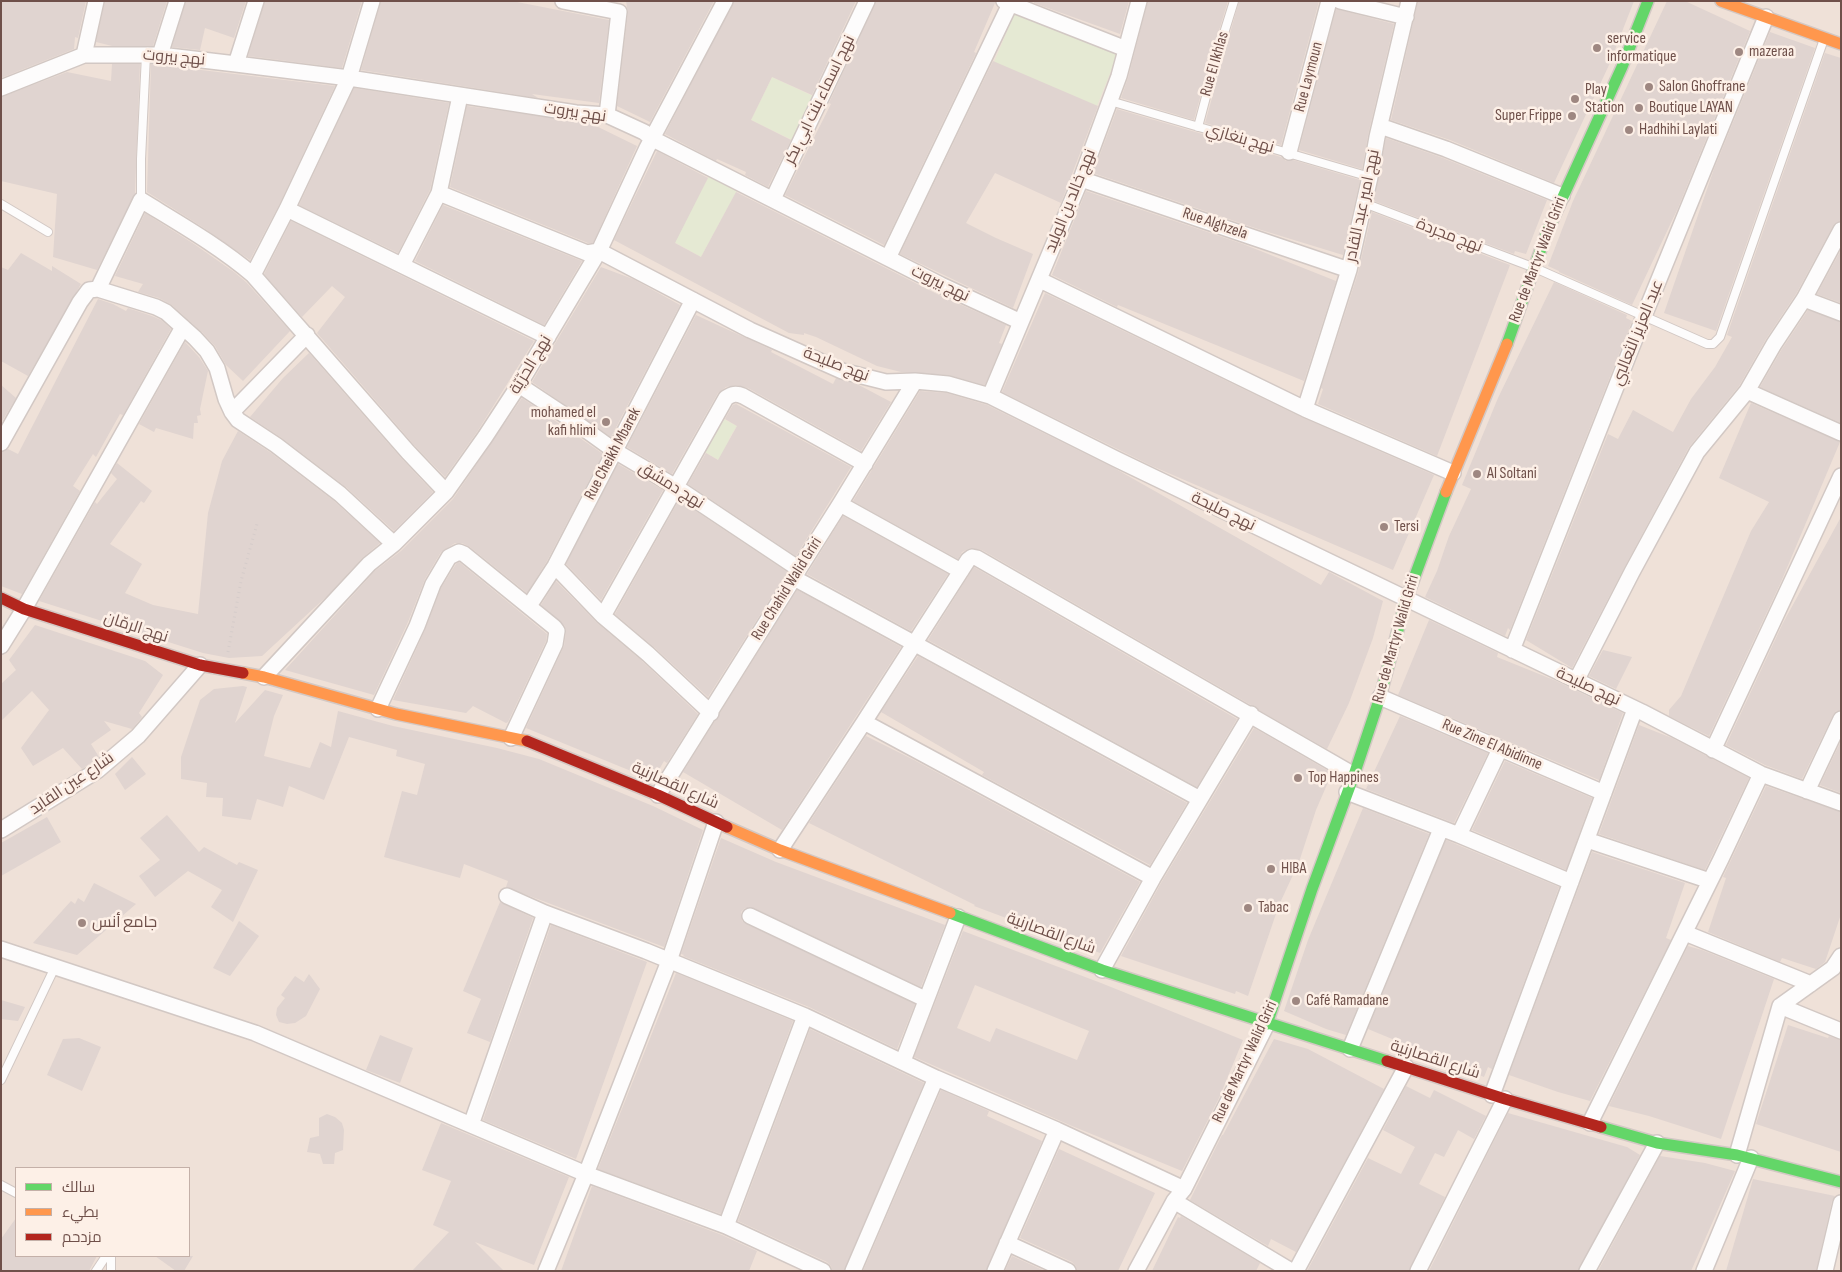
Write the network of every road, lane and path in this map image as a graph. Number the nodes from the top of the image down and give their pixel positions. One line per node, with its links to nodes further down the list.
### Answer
1 (96, 1): 22 (street)
2 (177, 1): 23 (street)
3 (256, 1): 24 (street)
4 (372, 1): 25 (street)
5 (563, 1): 16 (street)
6 (726, 1): 32 (street, نهج الحرّيّة)
7 (867, 1): 38 (street, نهج اسماء بنت ابي بكر)
8 (1139, 1): 21 (street, نهج خالد بن الوليد)
9 (1234, 1): 31 (lane, Rue El Ikhlas)
10 (1328, 1): 33 (street, Rue Laymoun)
11 (1340, 1): 17 (street)
12 (1410, 1): 17 (street, نهج امير عبد القادر)
13 (1648, 1): 37 (street, Rue de Martyr Walid Griri)
14 (1721, 1): 18 (street)
15 (1007, 2): 21 (street); 46 (street)
16 (619, 7): 29 (street)
17 (1406, 17): 30 (street, نهج امير عبد القادر)
18 (1766, 17): 19 (street); 56 (street, عبد العزيز الثعالبي)
19 (1824, 37): 20 (street); 56 (lane, نهج مجردة)
20 (1841, 44)
21 (1126, 49): 28 (street, نهج خالد بن الوليد)
22 (84, 55): 23 (street, نهج بيروت); 26 (street)
23 (153, 55): 24 (street, نهج بيروت); 39 (lane)
24 (236, 64): 25 (street, نهج بيروت)
25 (348, 78): 27 (street, نهج بيروت); 42 (street)
26 (1, 88)
27 (460, 96): 29 (street, نهج بيروت); 36 (street)
28 (1110, 101): 31 (lane, نهج بنغازي); 35 (street, نهج خالد بن الوليد)
29 (607, 115): 32 (street, نهج بيروت)
30 (1380, 126): 34 (street, نهج امير عبد القادر); 37 (street)
31 (1198, 127): 33 (lane, نهج بنغازي)
32 (653, 139): 38 (street, نهج بيروت); 45 (street, نهج الحرّيّة)
33 (1289, 152): 34 (lane, نهج بنغازي)
34 (1370, 177): 40 (street, نهج امير عبد القادر)
35 (1081, 179): 49 (street, Rue Alghzela); 51 (street, نهج خالد بن الوليد)
36 (439, 193): 45 (street); 47 (street)
37 (1562, 196): 48 (street, Rue de Martyr Walid Griri)
38 (773, 199): 46 (street, نهج بيروت)
39 (141, 200): 50 (street); 52 (street)
40 (1364, 203): 48 (lane, نهج مجردة); 49 (street, نهج امير عبد القادر)
41 (1, 204): 44 (lane)
42 (287, 209): 47 (street); 50 (street)
43 (1841, 230): 53 (street)
44 (48, 232)
45 (599, 251): 54 (street, نهج صليحة); 60 (street, نهج الحرّيّة)
46 (888, 258): 57 (street, نهج بيروت)
47 (402, 265): 60 (street)
48 (1535, 268): 56 (lane, نهج مجردة); 71 (street, Rue de Martyr Walid Griri)
49 (1349, 270): 65 (street, نهج امير عبد القادر)
50 (253, 275): 59 (street)
51 (1040, 280): 57 (street, نهج خالد بن الوليد); 65 (street)
52 (98, 289): 58 (street); 68 (street)
53 (1804, 299): 55 (street); 63 (street)
54 (693, 300): 61 (street, نهج صليحة); 69 (street, Rue Cheikh Mbarek)
55 (1841, 313)
56 (1644, 316): 88 (street, عبد العزيز الثعالبي)
57 (1021, 322): 64 (street, نهج خالد بن الوليد)
58 (183, 327): 66 (street); 84 (street)
59 (307, 335): 66 (street); 74 (street)
60 (548, 336): 62 (street, نهج الحرّيّة)
61 (915, 381): 64 (street, نهج صليحة); 70 (street, Rue Chahid Walid Griri)
62 (519, 385): 69 (street, نهج دمشق); 74 (street, نهج الحرّيّة)
63 (1747, 391): 67 (street); 92 (street)
64 (990, 396): 82 (street, نهج صليحة)
65 (1305, 409): 71 (street)
66 (232, 412): 77 (street)
67 (1841, 432)
68 (1, 443)
69 (615, 451): 73 (street, نهج دمشق); 78 (street, Rue Cheikh Mbarek)
70 (865, 464): 73 (street); 75 (street, Rue Chahid Walid Griri)
71 (1453, 473): 82 (street, Rue de Martyr Walid Griri)
72 (1841, 476): 102 (street)
73 (676, 487): 80 (street, نهج دمشق); 85 (street)
74 (446, 492): 77 (street, نهج الحرّيّة)
75 (840, 504): 79 (street); 80 (street, Rue Chahid Walid Griri)
76 (257, 524): 90 (path)
77 (394, 544): 91 (street, نهج الحرّيّة)
78 (555, 566): 83 (street, Rue Cheikh Mbarek); 85 (street)
79 (961, 571): 86 (street); 97 (street)
80 (796, 573): 86 (street, نهج دمشق); 96 (street, Rue Chahid Walid Griri)
81 (1, 598): 84 (street, نهج الرمّان)
82 (1406, 600): 88 (street, نهج صليحة); 93 (street, Rue de Martyr Walid Griri)
83 (528, 606): 94 (street); 100 (street)
84 (24, 609): 87 (street); 89 (street, نهج الرمّان)
85 (604, 616): 96 (street)
86 (915, 644): 99 (street); 109 (street, نهج دمشق)
87 (1, 646)
88 (1512, 650): 92 (street, نهج صليحة)
89 (200, 665): 90 (street, نهج الرمّان); 113 (street, شارع عين القايد)
90 (225, 670): 91 (street, نهج الرمّان)
91 (264, 677): 94 (street, شارع القصارنية)
92 (1576, 681): 95 (street, نهج صليحة)
93 (1380, 697): 101 (street, Rue Zine El Abidinne); 104 (street, Rue de Martyr Walid Griri)
94 (378, 709): 100 (street, شارع القصارنية)
95 (1635, 709): 102 (street, نهج صليحة); 107 (street)
96 (711, 713): 108 (street, Rue Chahid Walid Griri)
97 (1251, 714): 104 (street); 109 (street)
98 (1841, 719): 106 (street)
99 (864, 722): 116 (street); 117 (street)
100 (511, 738): 108 (street, شارع القصارنية)
101 (1500, 749): 107 (street, Rue Zine El Abidinne); 114 (street)
102 (1713, 750): 103 (street, نهج صليحة)
103 (1761, 774): 106 (street, نهج صليحة); 118 (street)
104 (1354, 775): 105 (street, Rue de Martyr Walid Griri)
105 (1347, 792): 112 (street); 134 (street, Rue de Martyr Walid Griri)
106 (1807, 792): 110 (street, نهج صليحة)
107 (1604, 793): 115 (street)
108 (658, 795): 111 (street, شارع القصارنية)
109 (1200, 799): 117 (street)
110 (1841, 802)
111 (716, 822): 116 (street, شارع القصارنية); 127 (street)
112 (1441, 829): 114 (street); 136 (street)
113 (1, 830)
114 (1459, 835): 119 (street)
115 (1586, 840): 118 (street); 119 (street)
116 (780, 850): 123 (street, شارع القصارنية)
117 (1153, 878): 129 (street)
118 (1710, 881): 124 (street)
119 (1570, 882): 141 (street)
120 (507, 896): 121 (street)
121 (546, 913): 127 (street); 143 (street)
122 (750, 916): 131 (street)
123 (958, 917): 129 (street, شارع القصارنية); 131 (street)
124 (1685, 933): 130 (street); 142 (street)
125 (1, 949): 128 (street)
126 (1841, 956): 130 (street)
127 (669, 961): 133 (street); 147 (street)
128 (55, 967): 140 (lane); 143 (street)
129 (1102, 970): 134 (street, شارع القصارنية)
130 (1811, 984): 132 (street)
131 (925, 999): 137 (street)
132 (1780, 1006): 135 (street); 146 (street)
133 (805, 1016): 137 (street); 154 (street)
134 (1267, 1024): 136 (street, شارع القصارنية); 150 (street, Rue de Martyr Walid Griri)
135 (1841, 1031)
136 (1350, 1049): 138 (street, شارع القصارنية)
137 (903, 1061): 139 (street)
138 (1406, 1067): 141 (street, شارع القصارنية); 168 (street)
139 (936, 1078): 144 (street); 163 (street)
140 (1, 1080)
141 (1498, 1097): 142 (street, شارع القصارنية); 169 (street)
142 (1590, 1123): 145 (street, شارع القصارنية)
143 (472, 1126): 147 (street)
144 (1057, 1130): 150 (street); 155 (street)
145 (1657, 1143): 146 (street, شارع القصارنية); 170 (street)
146 (1744, 1156): 148 (street, شارع القصارنية); 171 (street)
147 (586, 1174): 154 (street); 161 (street)
148 (1841, 1182)
149 (1, 1185): 151 (lane)
150 (1184, 1188): 152 (street, Rue de Martyr Walid Griri)
151 (15, 1192)
152 (1174, 1201): 158 (street); 166 (street, Rue de Martyr Walid Griri)
153 (1841, 1203): 172 (street)
154 (726, 1226): 162 (street)
155 (1007, 1243): 164 (street); 165 (street)
156 (105, 1257): 159 (lane)
157 (111, 1257): 160 (lane)
158 (1272, 1266): 167 (street)
159 (96, 1271)
160 (111, 1271)
161 (546, 1271)
162 (823, 1271)
163 (853, 1271)
164 (994, 1271)
165 (1068, 1271)
166 (1136, 1271)
167 (1290, 1271)
168 (1296, 1271)
169 (1418, 1271)
170 (1587, 1271)
171 (1704, 1271)
172 (1825, 1271)

